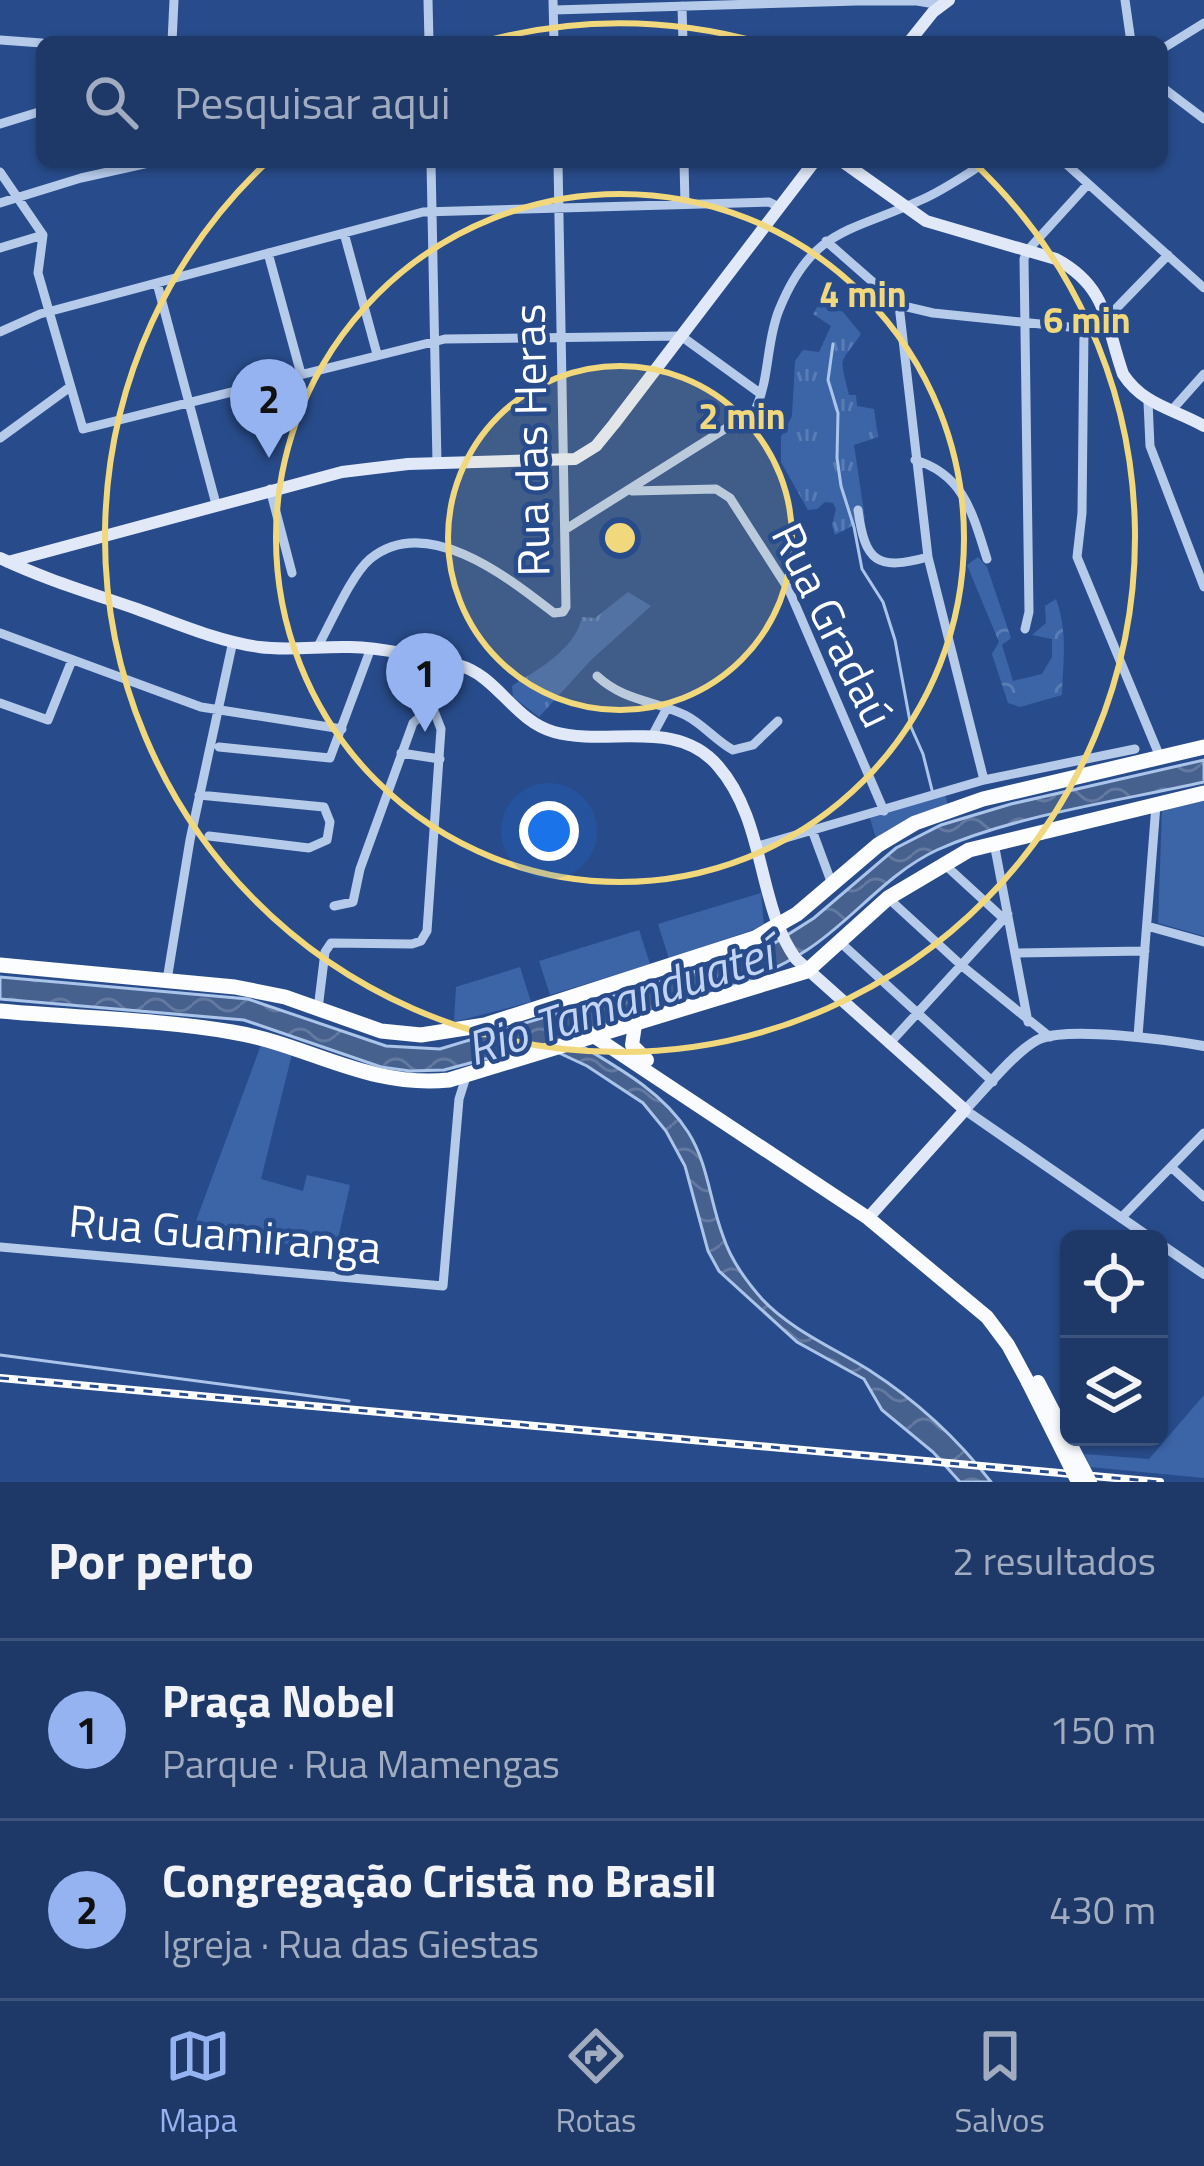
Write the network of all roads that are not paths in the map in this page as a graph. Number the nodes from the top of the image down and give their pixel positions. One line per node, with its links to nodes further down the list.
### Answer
1 (174, 0): 9 (street)
2 (428, 0): 10 (street)
3 (898, 0): 5 (street); 7 (street)
4 (1125, 0): 14 (street)
5 (945, 3): 13 (main road)
6 (554, 5): 7 (street); 11 (street)
7 (682, 6): 12 (street)
8 (1204, 23): 17 (street)
9 (172, 36)
10 (429, 36)
11 (554, 36)
12 (682, 36)
13 (915, 36)
14 (1130, 36)
15 (0, 40): 16 (street)
16 (36, 43)
17 (1168, 46)
18 (1168, 92): 20 (street)
19 (36, 113): 21 (street)
20 (1204, 119)
21 (0, 124)
22 (130, 168): 32 (street)
23 (431, 168): 38 (street)
24 (558, 168): 35 (street, Rua das Heras)
25 (684, 168): 34 (street)
26 (809, 168): 36 (main road)
27 (851, 168): 37 (main road)
28 (976, 168): 37 (street)
29 (1071, 168): 31 (street)
30 (0, 172): 32 (street)
31 (1088, 184): 43 (street); 45 (street)
32 (17, 196): 33 (street); 40 (street)
33 (0, 203)
34 (686, 204): 35 (street); 36 (street)
35 (560, 206): 38 (street); 54 (street, Rua das Heras)
36 (779, 207): 55 (main road)
37 (902, 207): 41 (street); 43 (main road)
38 (432, 211): 39 (street); 56 (street)
39 (344, 233): 44 (street); 57 (street)
40 (44, 235): 42 (street); 49 (street)
41 (826, 241): 48 (street); 61 (street)
42 (0, 248)
43 (1027, 251): 50 (street); 51 (main road)
44 (268, 254): 46 (street); 58 (street)
45 (1168, 255): 47 (street); 51 (street)
46 (157, 283): 49 (street); 63 (street)
47 (1204, 288)
48 (898, 305): 50 (street); 68 (street)
49 (50, 311): 53 (street); 60 (street)
50 (1024, 324): 52 (street); 80 (street)
51 (1106, 326): 52 (street); 62 (main road)
52 (1084, 330): 101 (street)
53 (0, 332)
54 (562, 336): 55 (street); 56 (street); 67 (street, Rua das Heras)
55 (681, 337): 61 (street); 67 (main road)
56 (434, 340): 57 (street); 69 (street)
57 (376, 354): 58 (street)
58 (301, 374): 63 (street)
59 (1204, 374): 64 (street)
60 (70, 387): 63 (street); 66 (street)
61 (761, 394): 71 (street)
62 (1148, 402): 64 (main road); 79 (street)
63 (189, 404): 72 (street)
64 (1171, 410): 65 (main road)
65 (1204, 426)
66 (0, 438)
67 (565, 460): 69 (main road); 74 (street, Rua das Heras)
68 (915, 460): 75 (street); 76 (street)
69 (437, 463): 70 (main road)
70 (270, 489): 72 (main road); 78 (street)
71 (631, 491): 74 (street); 107 (street, Rua Gradaú)
72 (216, 504): 77 (main road)
73 (858, 510): 75 (street)
74 (566, 530): 83 (street, Rua das Heras)
75 (928, 556): 103 (street)
76 (988, 559)
77 (2, 562): 82 (main road)
78 (292, 573)
79 (1204, 587)
80 (1025, 629)
81 (0, 633): 85 (street)
82 (233, 641): 83 (main road); 91 (street)
83 (317, 648): 84 (main road)
84 (370, 648): 86 (main road); 94 (street)
85 (73, 660): 88 (street); 91 (street)
86 (441, 662): 89 (street); 95 (main road)
87 (597, 676): 90 (street)
88 (0, 703)
89 (432, 706): 99 (street); 102 (street)
90 (667, 708): 93 (street); 95 (street)
91 (218, 711): 94 (street); 105 (street)
92 (778, 721): 93 (street)
93 (699, 722): 100 (street)
94 (342, 729): 97 (street)
95 (652, 736): 100 (main road)
96 (1204, 747): 101 (highway)
97 (219, 748)
98 (1135, 748): 103 (street)
99 (401, 753): 102 (street); 115 (street)
100 (707, 755): 111 (main road)
101 (1160, 757): 113 (highway)
102 (440, 759): 127 (street)
103 (984, 780): 107 (street)
104 (1204, 794): 106 (highway)
105 (199, 795): 109 (street); 126 (street)
106 (1156, 805): 110 (highway); 117 (street)
107 (884, 811): 108 (street)
108 (812, 830): 111 (street); 113 (street)
109 (209, 836)
110 (994, 843): 112 (highway); 116 (street)
111 (758, 847): 118 (main road)
112 (943, 863): 114 (highway); 116 (street)
113 (832, 884): 118 (highway)
114 (888, 898): 120 (highway); 124 (street)
115 (334, 906)
116 (1006, 916): 122 (street); 124 (street)
117 (1147, 926): 119 (street); 121 (street)
118 (779, 930): 125 (main road); 127 (highway)
119 (1204, 942)
120 (841, 943): 125 (highway); 129 (street)
121 (1145, 951): 122 (street); 133 (street)
122 (1017, 953): 130 (street)
123 (0, 964): 126 (highway)
124 (961, 965): 129 (street); 130 (street)
125 (803, 967): 131 (highway); 136 (main road)
126 (167, 980): 127 (highway)
127 (318, 1009)
128 (0, 1011): 138 (highway)
129 (917, 1012): 136 (street); 139 (street)
130 (1030, 1024): 132 (street); 135 (street)
131 (635, 1025): 134 (highway); 144 (main road)
132 (1051, 1036): 133 (street); 135 (street)
133 (1138, 1036): 137 (street)
134 (589, 1039): 138 (highway); 144 (main road)
135 (1036, 1041): 139 (street)
136 (890, 1044): 140 (main road)
137 (1204, 1046)
138 (457, 1079): 147 (street, Rua Guamiranga)
139 (993, 1082): 140 (street)
140 (965, 1110): 144 (main road); 145 (street)
141 (1204, 1133): 142 (street)
142 (1171, 1167): 143 (street); 145 (street)
143 (1204, 1197)
144 (871, 1214): 150 (main road)
145 (1121, 1218): 146 (street)
146 (1139, 1230)
147 (0, 1247)
148 (1168, 1249): 149 (street)
149 (1204, 1274)
150 (1033, 1382): 151 (main road, bridge); 152 (main road, bridge)
151 (1078, 1482)
152 (1090, 1482)

